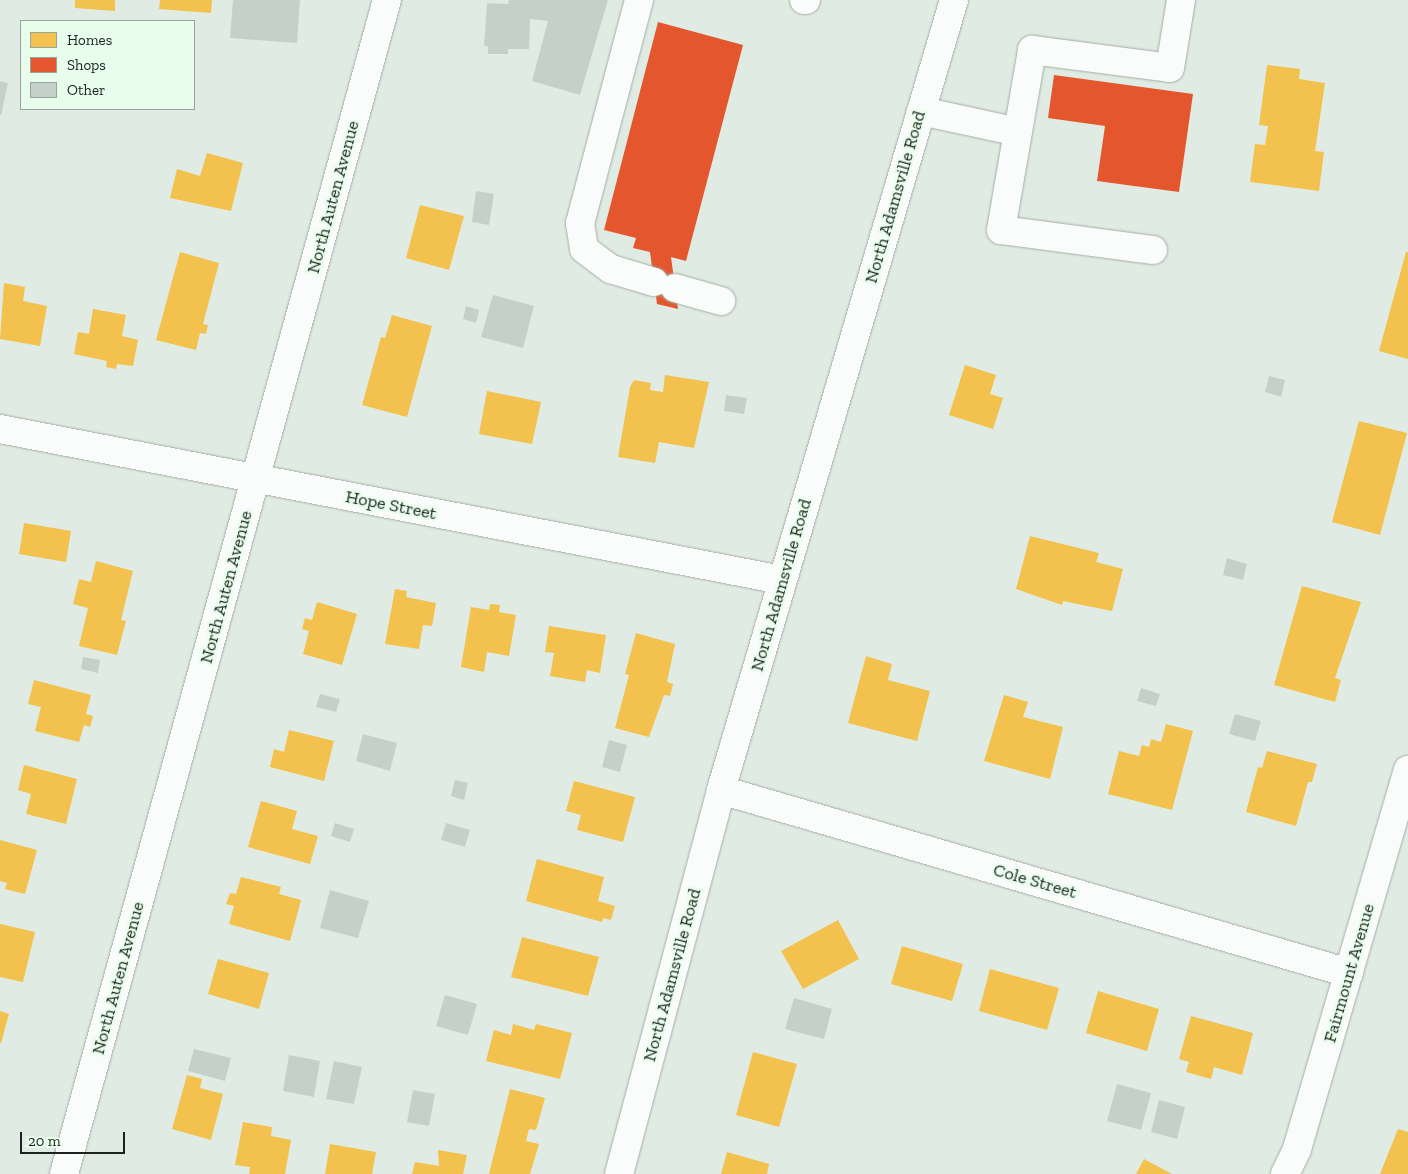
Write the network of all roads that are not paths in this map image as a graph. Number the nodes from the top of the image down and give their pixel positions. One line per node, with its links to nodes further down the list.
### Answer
1 (387, 0): 10 (street, North Auten Avenue)
2 (639, 0): 8 (street)
3 (954, 0): 5 (street, North Adamsville Road)
4 (1181, 0): 6 (street)
5 (921, 111): 6 (street); 11 (street, North Adamsville Road)
6 (1018, 132): 7 (street)
7 (1153, 250)
8 (721, 302)
9 (0, 429): 10 (street, Hope Street)
10 (256, 479): 11 (street, Hope Street); 15 (street, North Auten Avenue)
11 (782, 580): 13 (street, North Adamsville Road)
12 (1408, 770): 14 (street, Fairmount Avenue)
13 (721, 790): 14 (street, Cole Street); 16 (street, North Adamsville Road)
14 (1349, 972): 17 (street, Fairmount Avenue)
15 (64, 1174)
16 (619, 1174)
17 (1285, 1174)

